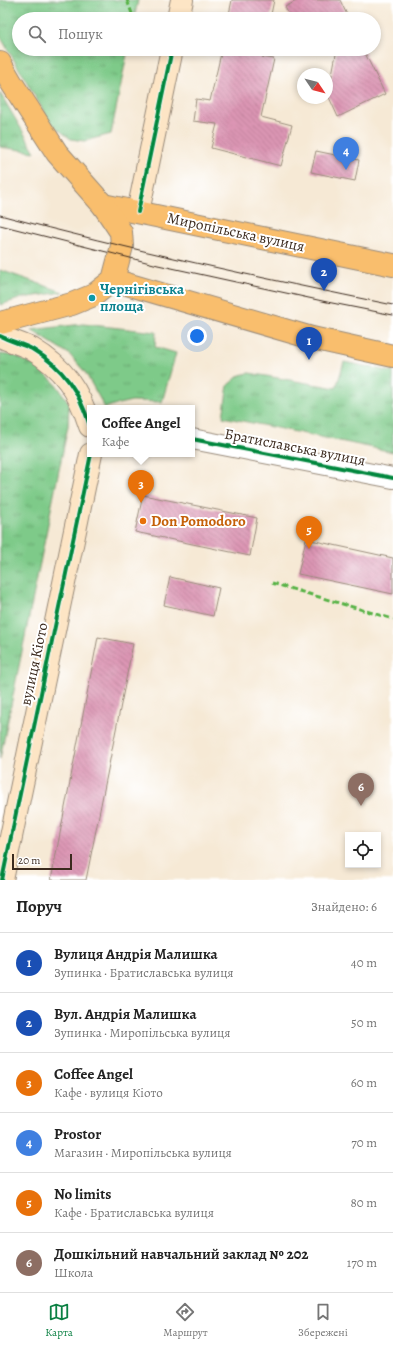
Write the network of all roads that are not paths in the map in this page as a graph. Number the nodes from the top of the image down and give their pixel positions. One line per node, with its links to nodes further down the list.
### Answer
1 (182, 0): 2 (street)
2 (179, 12)
3 (171, 56): 6 (street)
4 (0, 63): 5 (main road)
5 (103, 205): 6 (main road, Миропільська вулиця); 8 (main road)
6 (138, 212): 7 (main road, Миропільська вулиця)
7 (393, 265)
8 (113, 280): 9 (main road); 11 (main road)
9 (0, 323)
10 (0, 336): 12 (street)
11 (393, 356)
12 (87, 416)
13 (195, 440): 15 (street, Братиславська вулиця)
14 (90, 457): 16 (street, вулиця Кіото)
15 (393, 478)
16 (2, 880)

